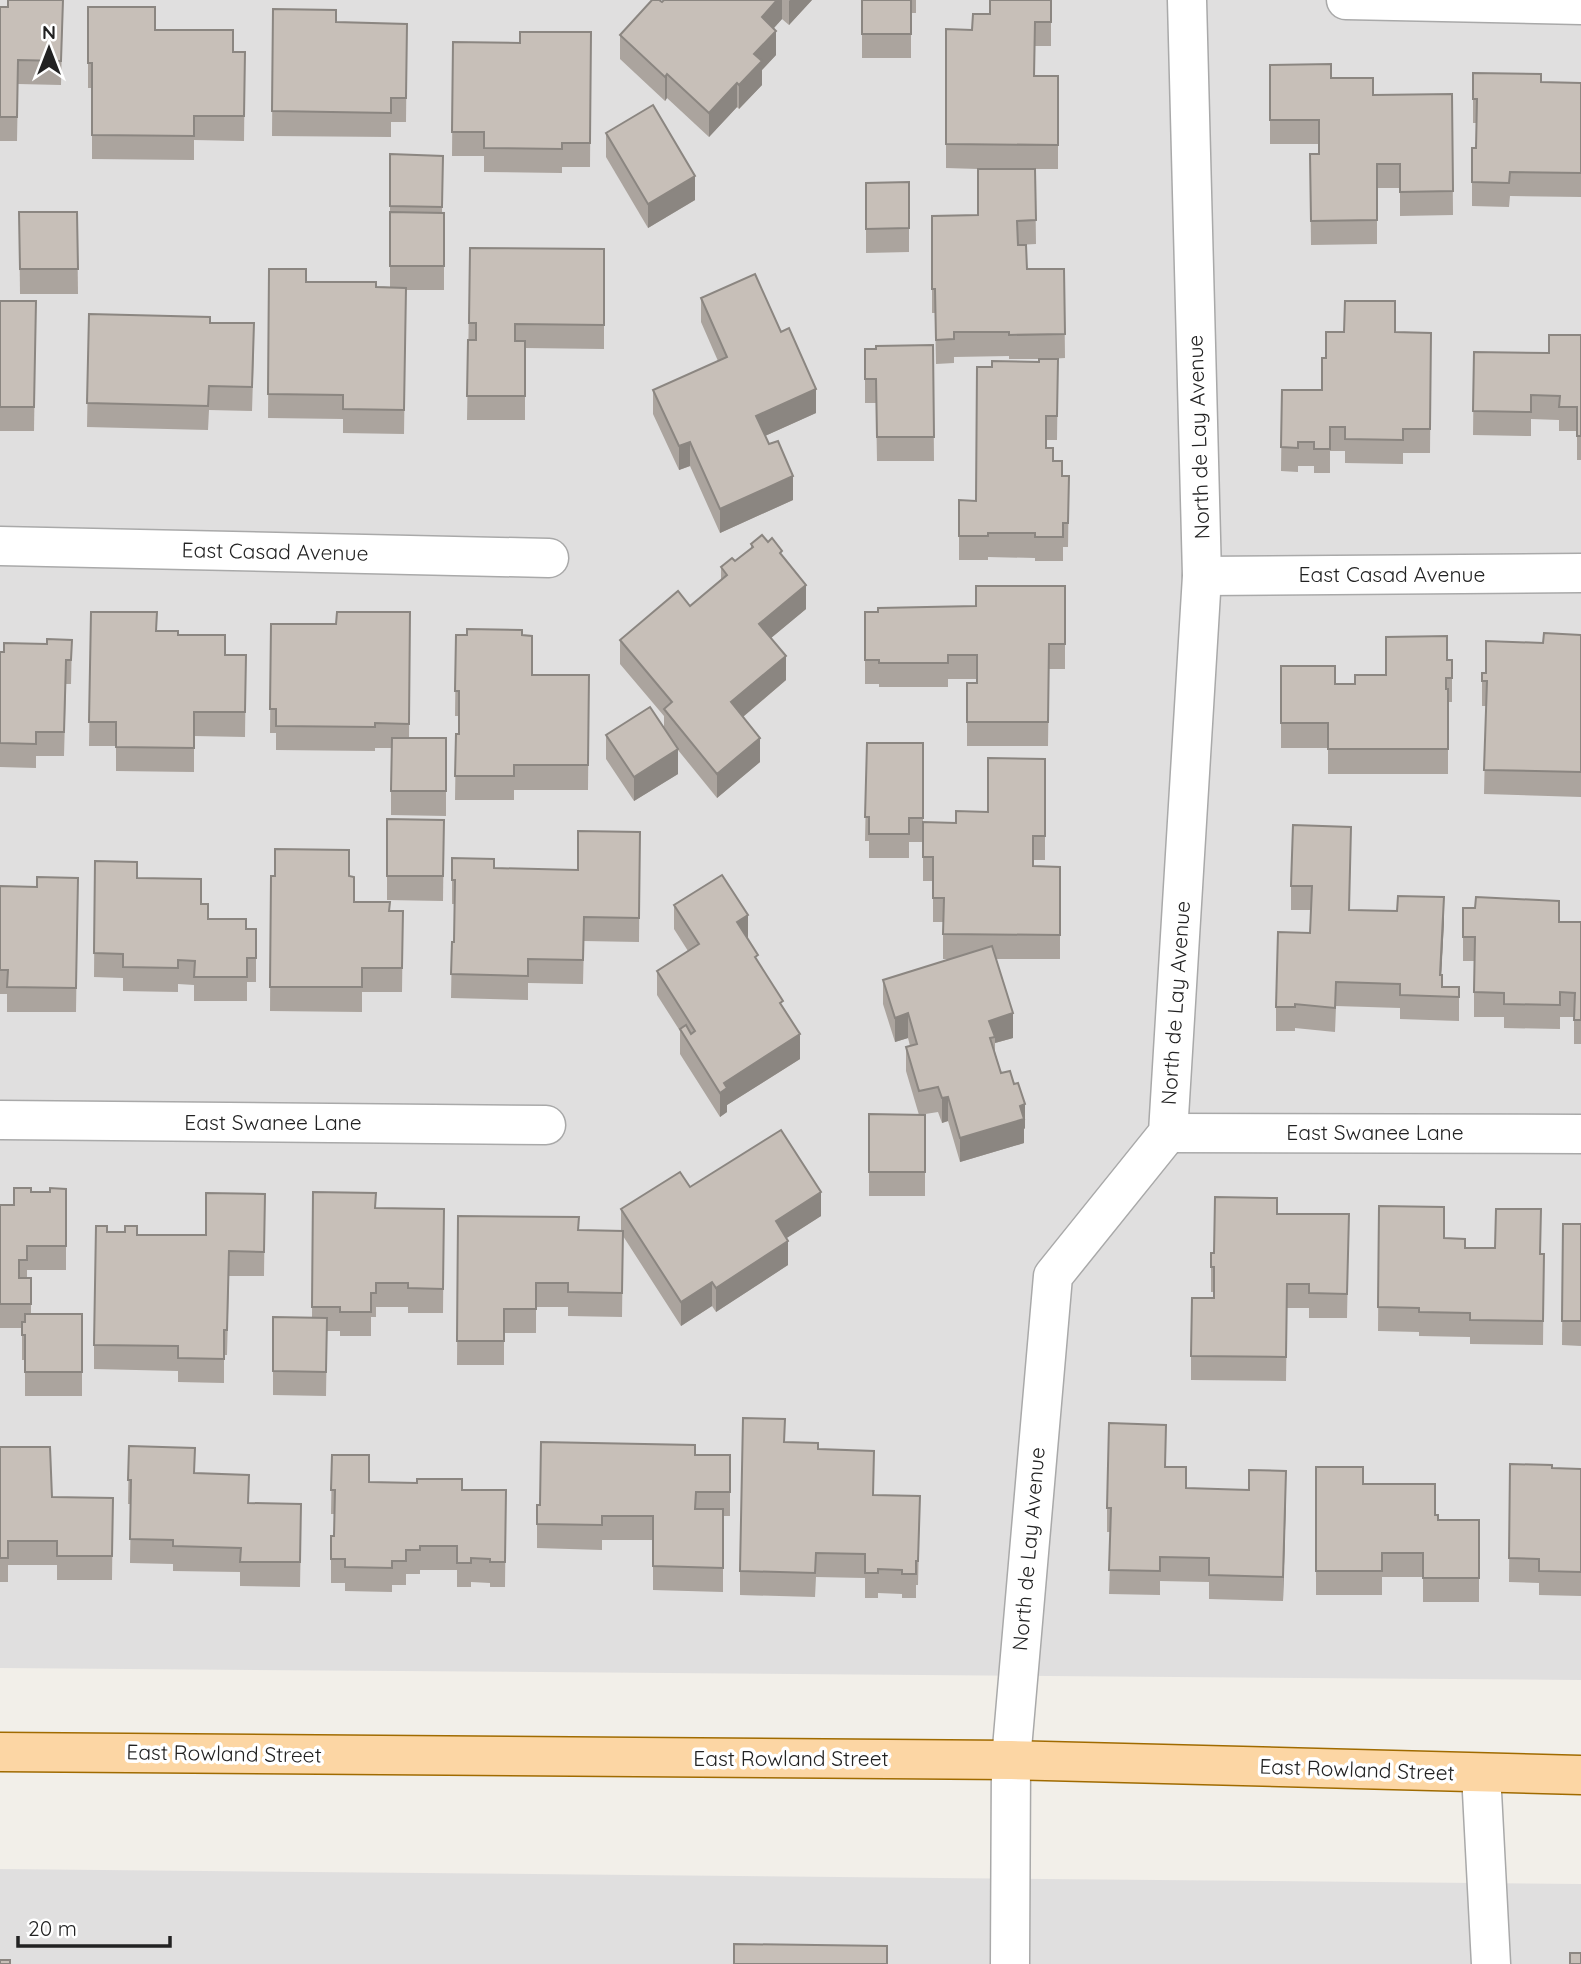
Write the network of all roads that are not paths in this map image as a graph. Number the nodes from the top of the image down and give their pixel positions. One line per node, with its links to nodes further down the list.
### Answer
1 (1187, 0): 7 (street, North de Lay Avenue)
2 (1346, 0): 3 (street)
3 (1581, 5)
4 (0, 546): 5 (street, East Casad Avenue)
5 (549, 558)
6 (1581, 573): 7 (street, East Casad Avenue)
7 (1202, 576): 10 (street, North de Lay Avenue)
8 (0, 1120): 9 (street, East Swanee Lane)
9 (545, 1125)
10 (1168, 1133): 11 (street, East Swanee Lane); 13 (street, North de Lay Avenue)
11 (1581, 1134)
12 (0, 1752): 13 (main road, East Rowland Street)
13 (1011, 1760): 14 (main road, East Rowland Street); 16 (street, North de Lay Avenue)
14 (1481, 1773): 15 (main road, East Rowland Street); 17 (street)
15 (1581, 1775)
16 (1010, 1964)
17 (1491, 1964)

